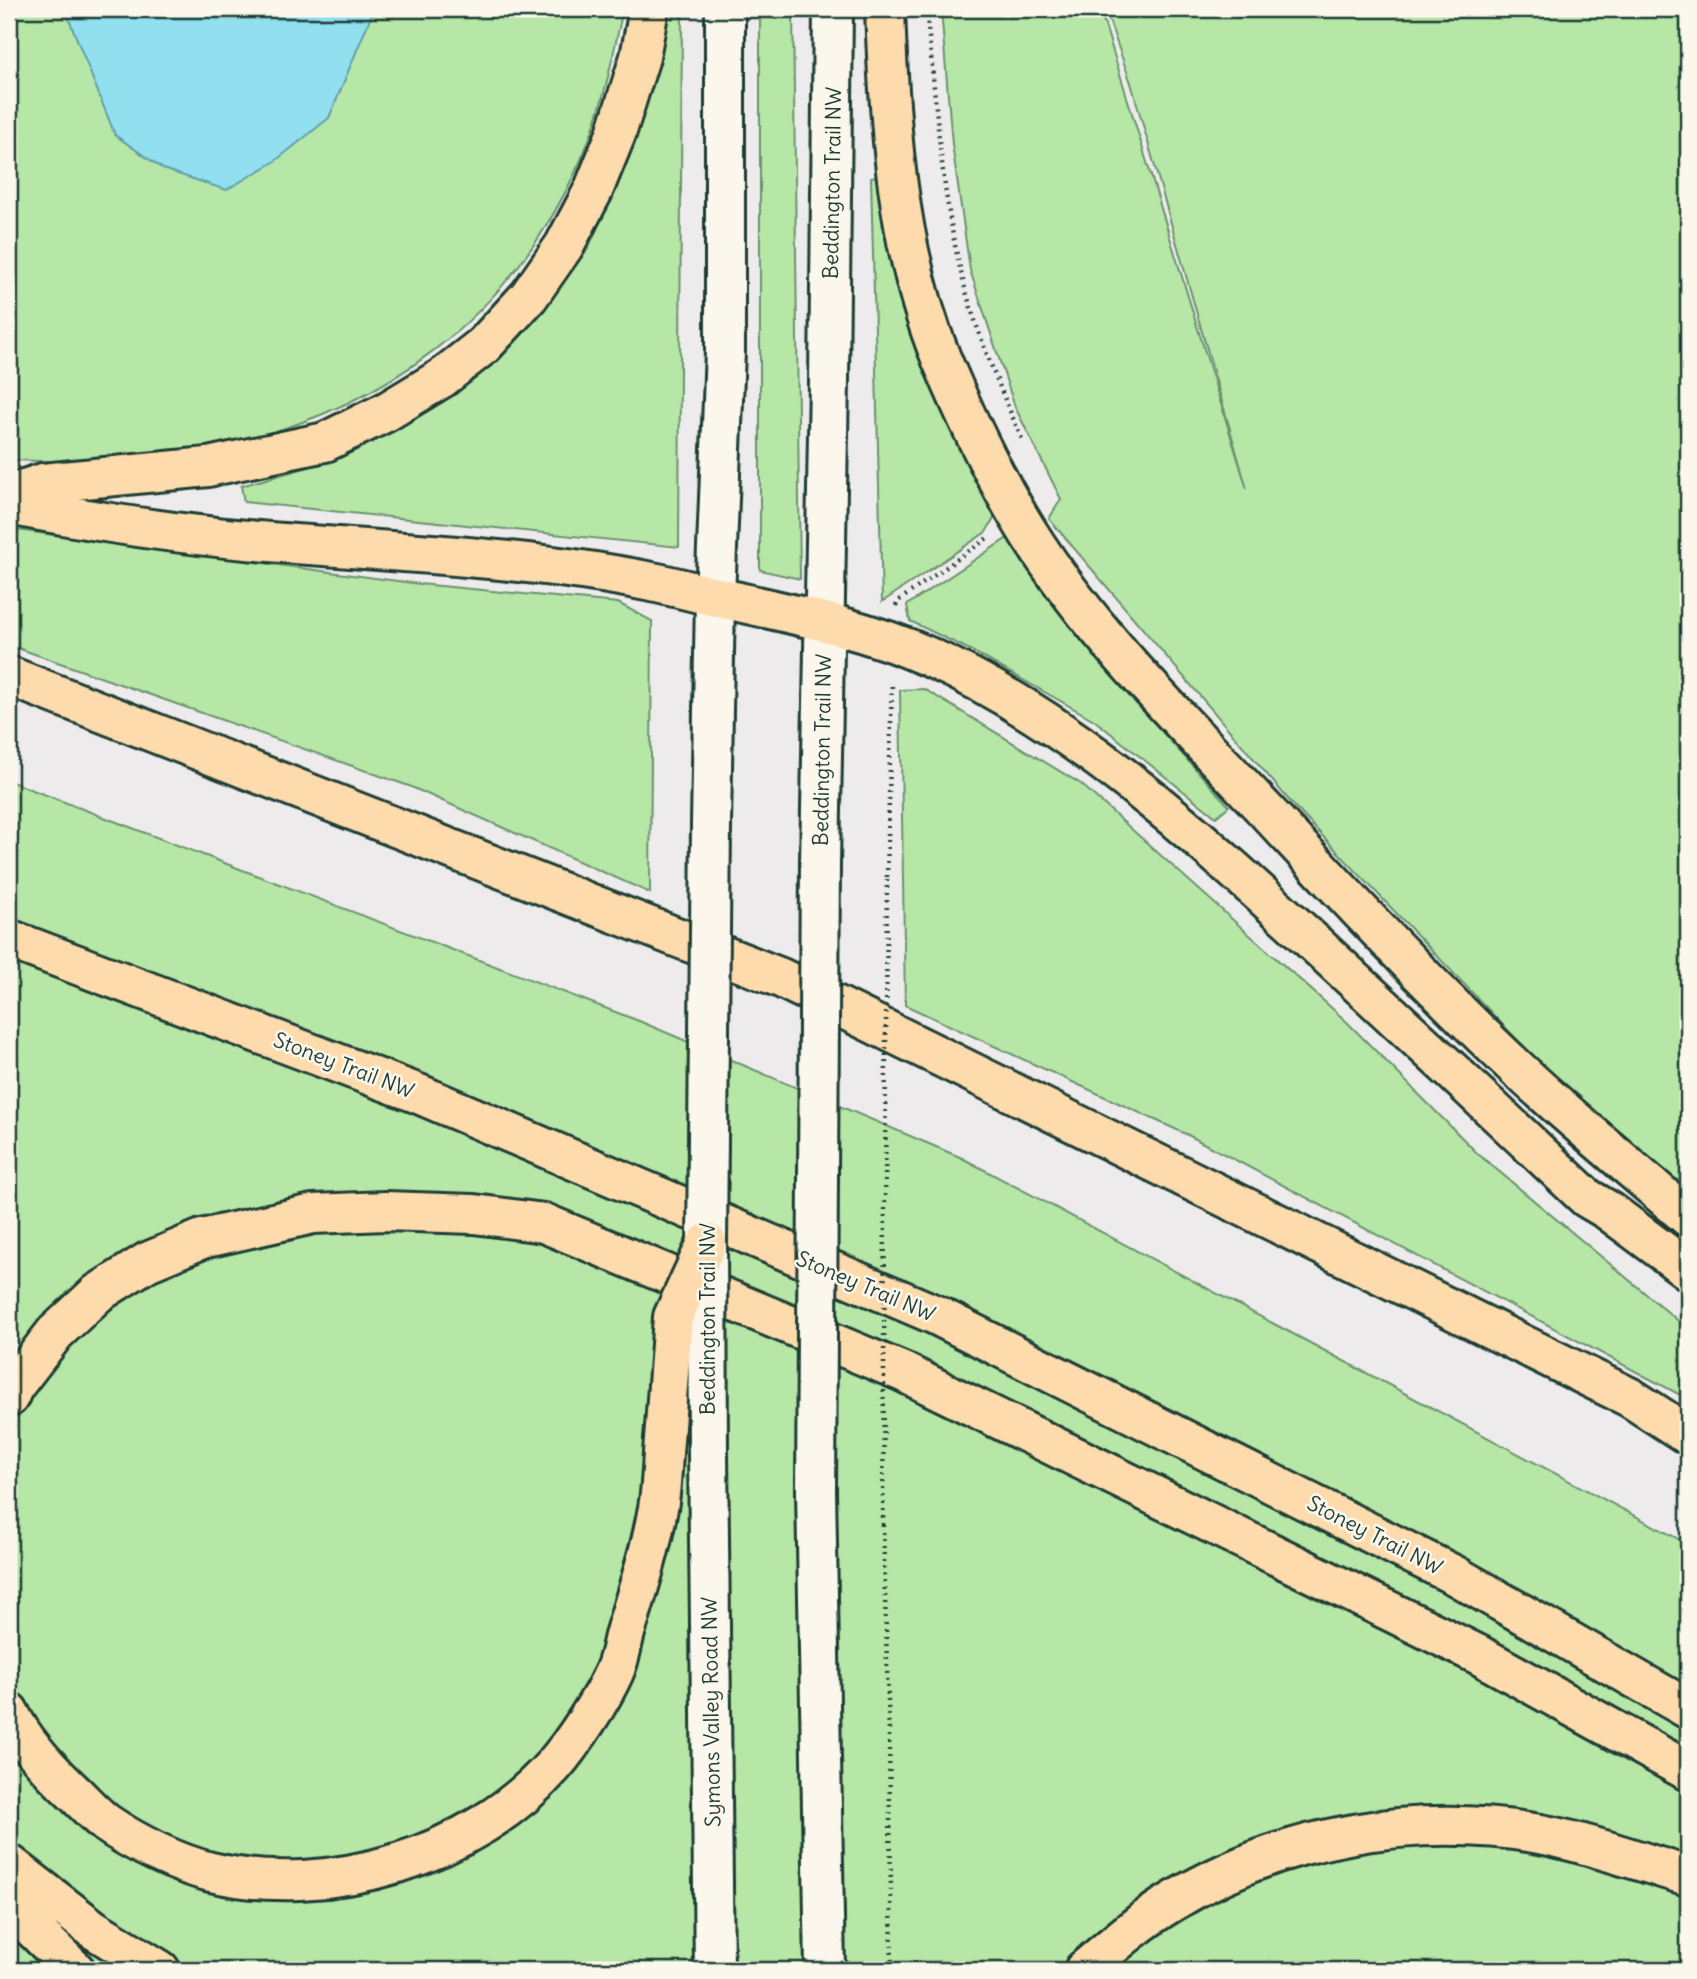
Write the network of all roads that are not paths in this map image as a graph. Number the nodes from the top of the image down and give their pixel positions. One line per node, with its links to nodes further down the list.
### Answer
1 (649, 9): 5 (highway)
2 (725, 9): 7 (main road, Beddington Trail NW)
3 (833, 9): 8 (main road, Beddington Trail NW)
4 (885, 9): 11 (highway)
5 (9, 494)
6 (9, 505): 7 (highway)
7 (715, 597): 8 (highway); 12 (main road, Beddington Trail NW, bridge)
8 (825, 621): 13 (highway); 26 (main road, Beddington Trail NW, bridge)
9 (9, 676): 15 (highway)
10 (9, 939): 17 (highway, Stoney Trail NW)
11 (1688, 1217)
12 (707, 1243): 16 (main road, Beddington Trail NW, bridge); 18 (highway, bridge)
13 (1688, 1270)
14 (9, 1397): 19 (highway)
15 (1688, 1435)
16 (708, 1453): 25 (main road, Symons Valley Road NW)
17 (1688, 1709)
18 (9, 1712)
19 (1688, 1771)
20 (9, 1864): 24 (highway)
21 (1688, 1876): 27 (highway)
22 (9, 1905): 23 (highway)
23 (75, 1970)
24 (160, 1970)
25 (714, 1970)
26 (825, 1970)
27 (1084, 1970)

